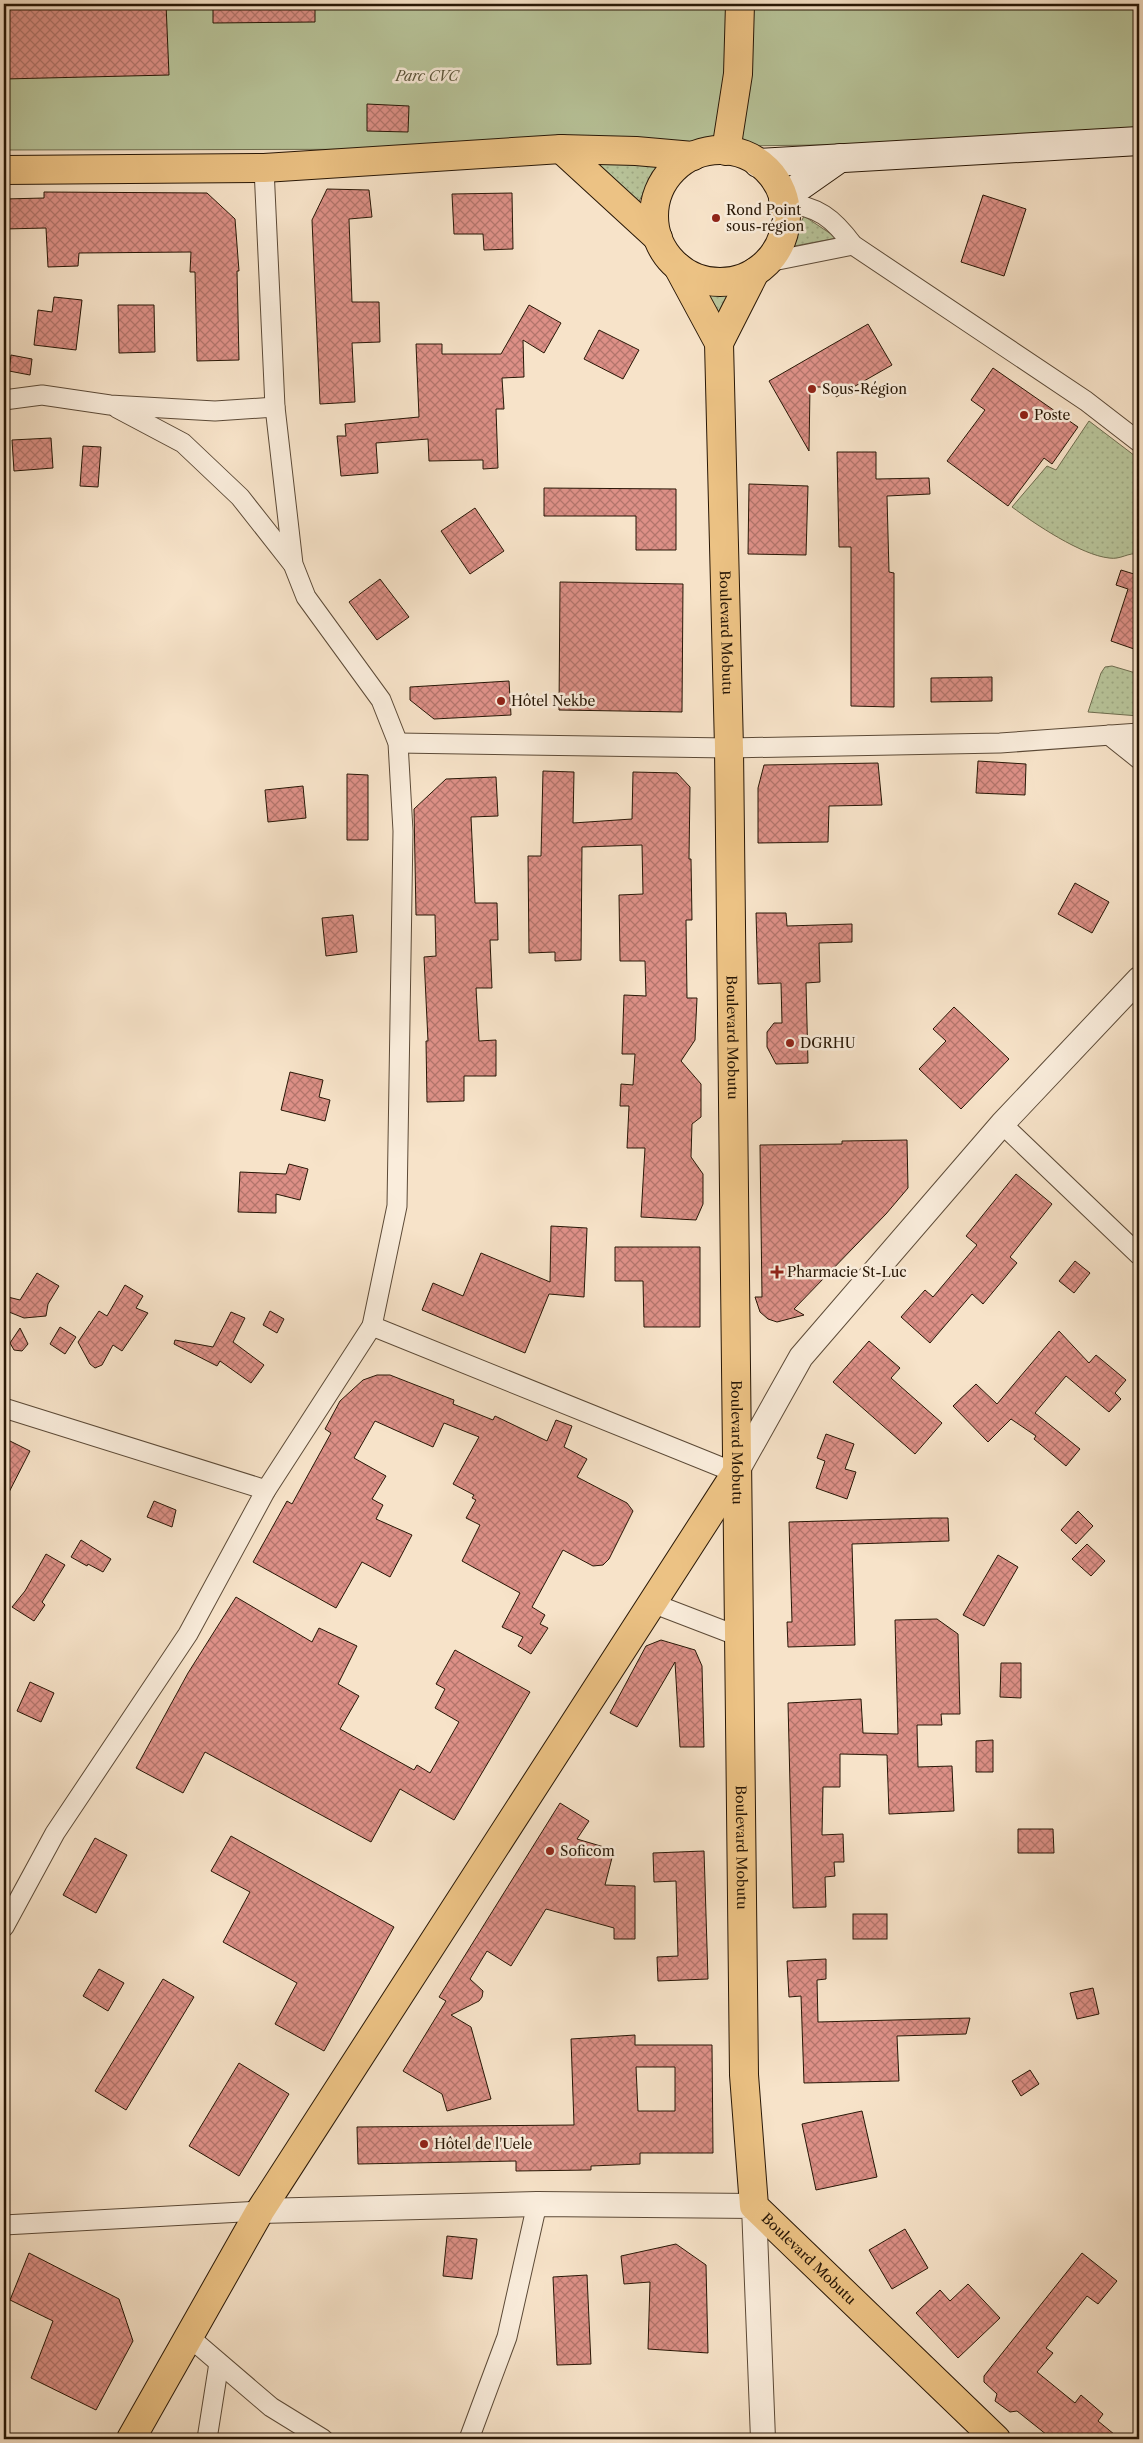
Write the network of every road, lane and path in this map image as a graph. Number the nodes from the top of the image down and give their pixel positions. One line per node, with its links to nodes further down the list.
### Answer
1 (740, 4): 4 (main road)
2 (1139, 141): 6 (main road)
3 (561, 149): 5 (main road); 8 (main road); 11 (main road)
4 (726, 151): 5 (main road); 7 (main road)
5 (693, 156): 11 (main road)
6 (840, 158): 7 (main road); 10 (main road)
7 (758, 163): 10 (main road)
8 (264, 168): 9 (main road); 18 (street)
9 (4, 170)
10 (784, 200): 12 (street); 14 (main road)
11 (658, 238): 13 (main road)
12 (853, 245): 14 (street); 19 (street)
13 (678, 267): 14 (main road); 15 (main road)
14 (761, 267): 15 (main road)
15 (719, 343): 24 (main road, Boulevard Mobutu)
16 (4, 400): 17 (street)
17 (110, 405): 18 (street); 20 (street)
18 (275, 407): 20 (street)
19 (1139, 442)
20 (293, 564): 23 (street)
21 (1139, 733): 22 (street)
22 (1109, 735): 24 (street); 25 (street)
23 (398, 743): 24 (street); 29 (street)
24 (729, 748): 31 (main road, Boulevard Mobutu)
25 (1139, 759)
26 (1139, 979): 27 (street)
27 (1002, 1124): 28 (street); 31 (street)
28 (1139, 1255)
29 (372, 1326): 31 (street); 32 (street)
30 (4, 1408): 32 (street)
31 (736, 1473): 33 (main road); 34 (main road, Boulevard Mobutu)
32 (266, 1490): 35 (street)
33 (652, 1604): 34 (street); 38 (main road)
34 (738, 1636): 37 (main road, Boulevard Mobutu)
35 (4, 1927)
36 (537, 2204): 37 (street); 38 (street); 45 (street)
37 (754, 2206): 46 (street); 47 (main road, Boulevard Mobutu)
38 (260, 2211): 39 (street); 40 (main road)
39 (4, 2225)
40 (188, 2336): 41 (street); 42 (main road)
41 (219, 2363): 43 (street); 44 (street)
42 (131, 2439)
43 (207, 2439)
44 (323, 2439)
45 (469, 2439)
46 (763, 2439)
47 (996, 2439)

